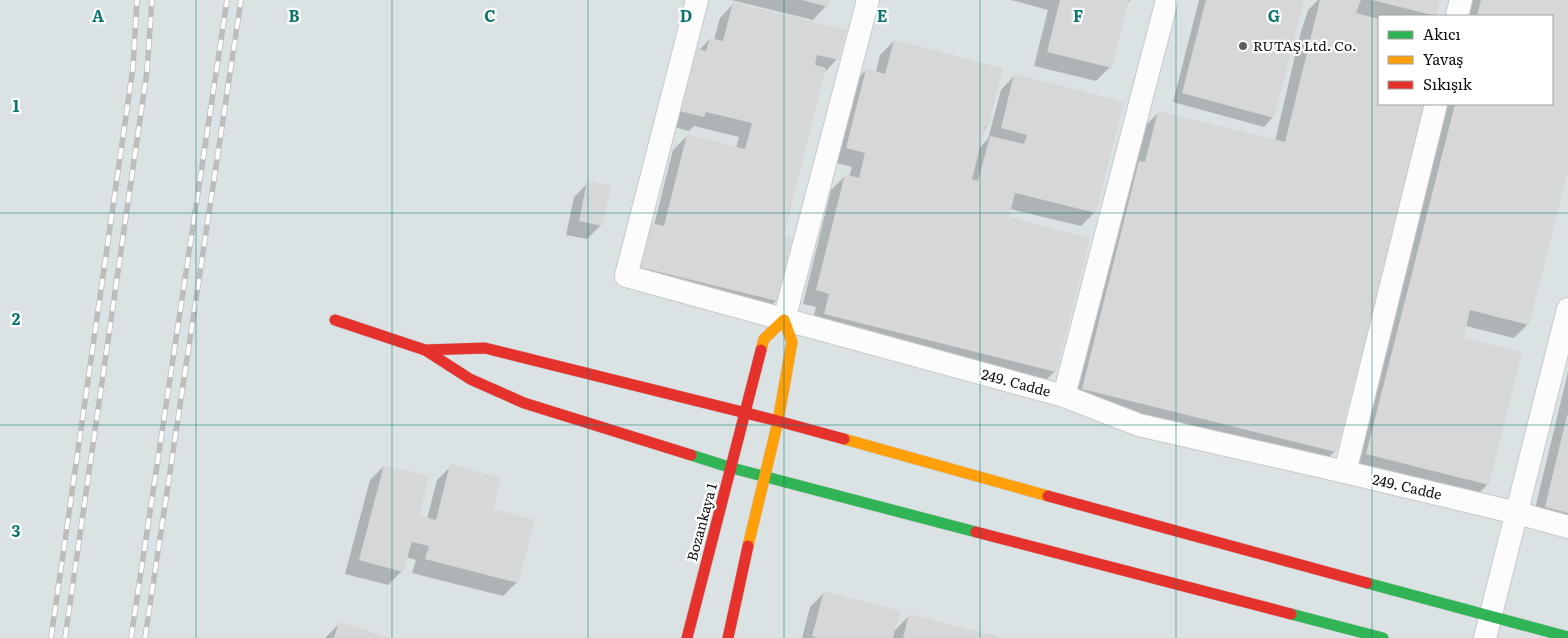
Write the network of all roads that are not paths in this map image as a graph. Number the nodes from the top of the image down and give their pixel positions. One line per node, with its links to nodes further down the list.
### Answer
1 (697, 0): 9 (street, 249. Cadde)
2 (868, 0): 9 (street)
3 (1167, 0): 11 (street)
4 (1461, 0): 5 (street)
5 (1457, 15)
6 (1436, 105): 15 (street)
7 (1568, 309): 17 (street)
8 (335, 320): 10 (street)
9 (784, 320): 11 (street, 249. Cadde); 12 (street, Bozankaya 1); 13 (street)
10 (425, 350): 12 (street); 14 (street)
11 (1064, 396): 15 (street, 249. Cadde)
12 (744, 414): 13 (street); 14 (street, Bozankaya 1)
13 (778, 422): 16 (street); 19 (street)
14 (732, 468): 16 (street); 21 (street, Bozankaya 1)
15 (1345, 472): 17 (street, 249. Cadde)
16 (764, 477): 22 (street); 23 (street)
17 (1517, 513): 18 (street, 249. Cadde); 19 (street)
18 (1568, 527)
19 (1491, 617): 20 (street); 24 (street)
20 (1568, 637)
21 (687, 638)
22 (728, 638)
23 (1383, 638)
24 (1485, 638)

